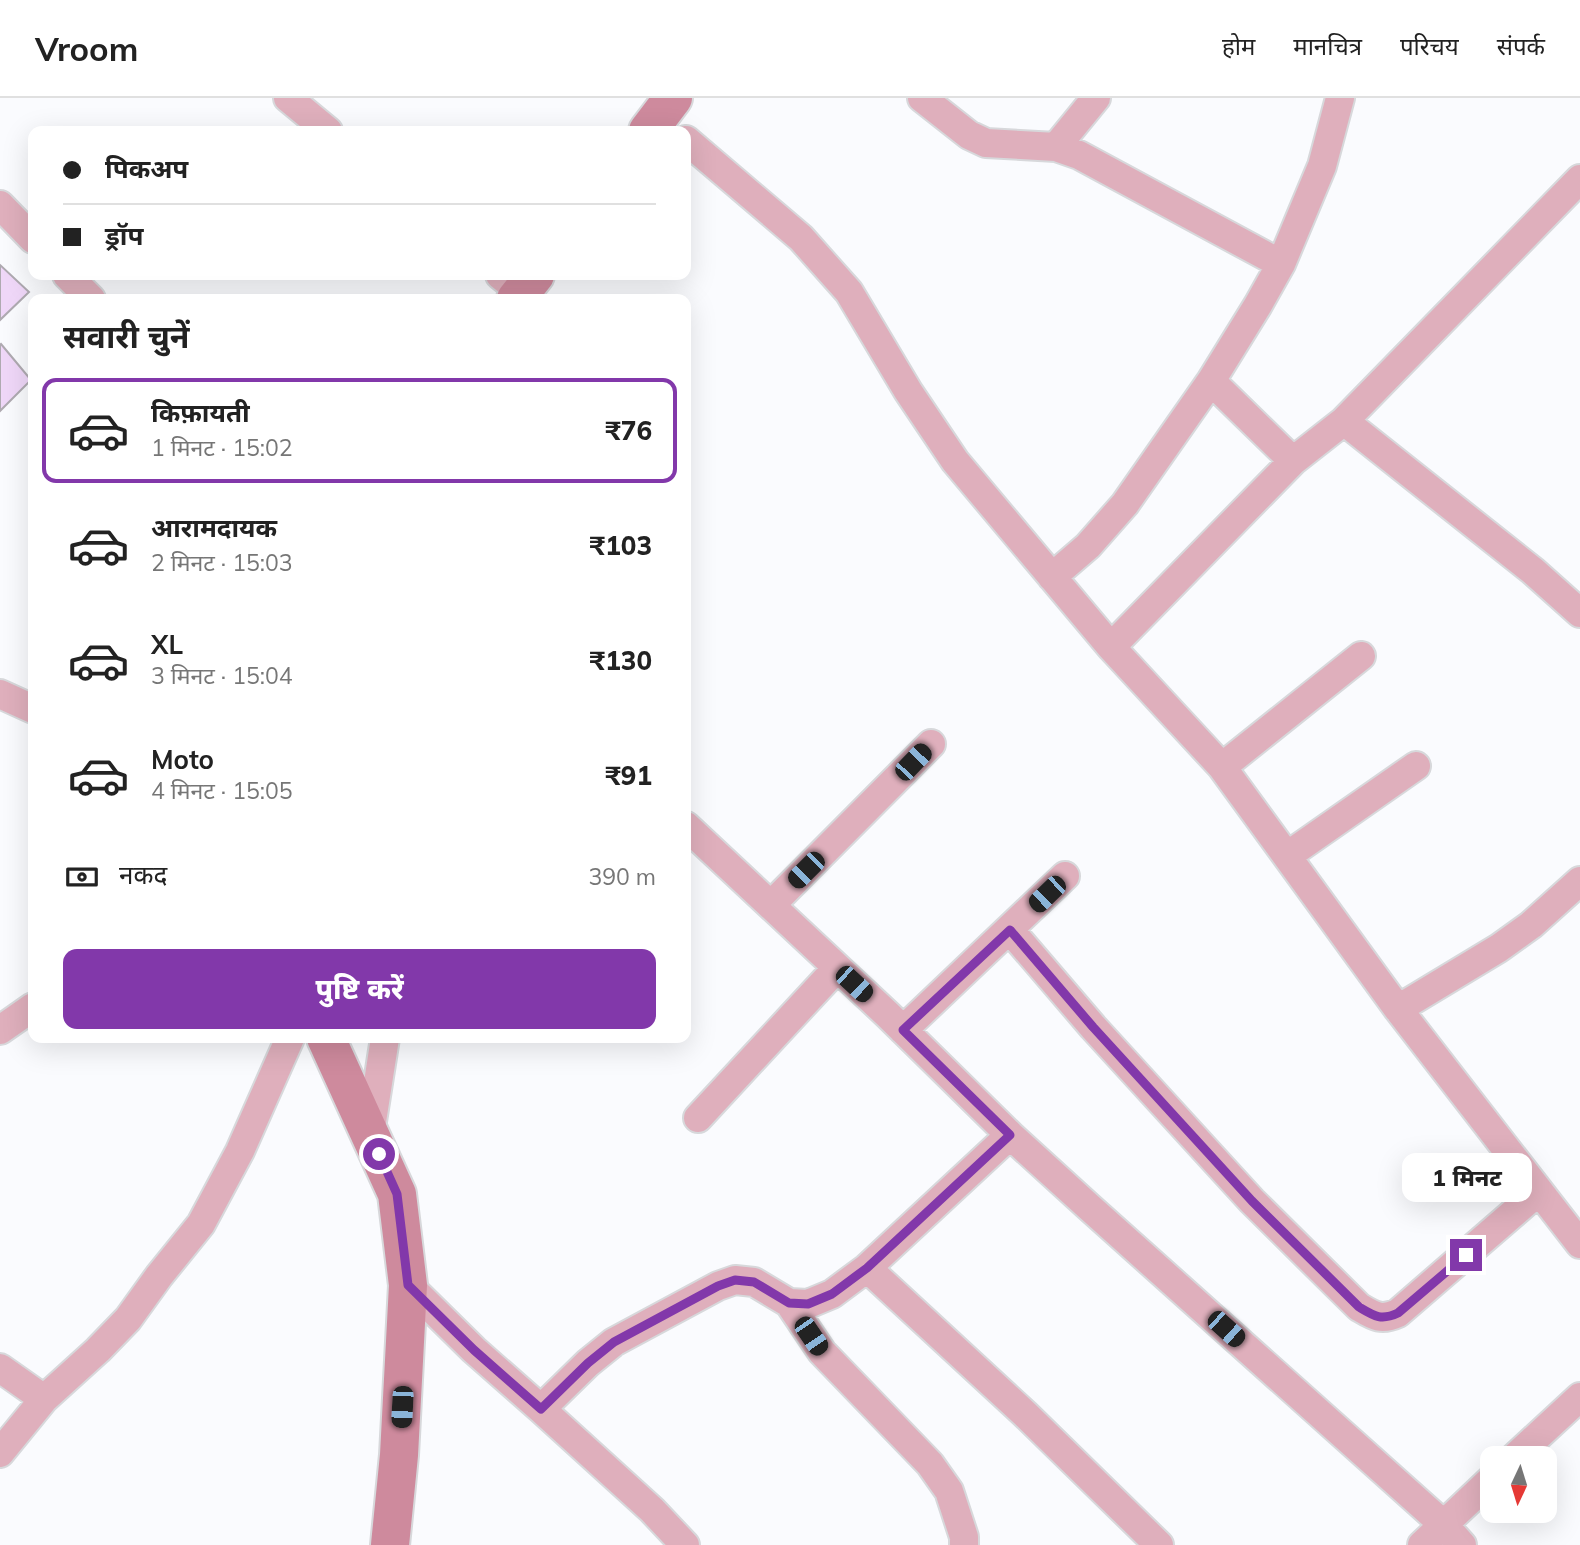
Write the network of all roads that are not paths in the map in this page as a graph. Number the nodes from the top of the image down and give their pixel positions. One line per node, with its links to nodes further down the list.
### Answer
1 (288, 98): 5 (street)
2 (922, 98): 7 (street)
3 (1096, 98): 7 (street)
4 (1340, 98): 11 (street)
5 (322, 126)
6 (691, 143): 17 (street)
7 (1056, 147): 11 (street)
8 (1580, 179): 15 (street)
9 (0, 205): 10 (street)
10 (28, 234)
11 (1281, 264): 14 (street)
12 (72, 280): 13 (street)
13 (86, 294)
14 (1211, 381): 16 (street); 17 (street)
15 (1344, 421): 16 (street); 18 (street)
16 (1293, 461): 19 (street)
17 (1052, 578): 19 (street)
18 (1580, 613)
19 (1111, 647): 25 (street)
20 (1361, 656): 25 (street)
21 (0, 694): 22 (street)
22 (28, 707)
23 (931, 744): 30 (street)
24 (1416, 766): 27 (street)
25 (1222, 767): 27 (street)
26 (691, 832): 30 (street)
27 (1287, 856): 33 (street)
28 (1065, 876): 31 (street)
29 (1580, 881): 33 (street)
30 (771, 905): 32 (street)
31 (1010, 930): 36 (street); 43 (street)
32 (837, 968): 36 (street); 40 (street)
33 (1398, 1009): 43 (street)
34 (28, 1010): 35 (street)
35 (0, 1030)
36 (903, 1030): 42 (street)
37 (288, 1043): 50 (street)
38 (328, 1043): 41 (street)
39 (384, 1043): 41 (street)
40 (698, 1118)
41 (370, 1134): 46 (street)
42 (1010, 1135): 45 (street); 55 (street)
43 (1539, 1191): 44 (street)
44 (1580, 1244)
45 (867, 1268): 47 (street); 59 (street)
46 (408, 1285): 51 (street); 56 (street)
47 (789, 1303): 51 (street); 58 (street)
48 (0, 1368): 50 (street)
49 (1580, 1397): 52 (street)
50 (44, 1399): 53 (street)
51 (541, 1409): 57 (street)
52 (1527, 1446)
53 (0, 1453)
54 (1480, 1497): 55 (street)
55 (1453, 1535): 60 (street)
56 (390, 1545)
57 (685, 1545)
58 (964, 1545)
59 (1159, 1545)
60 (1422, 1545)

